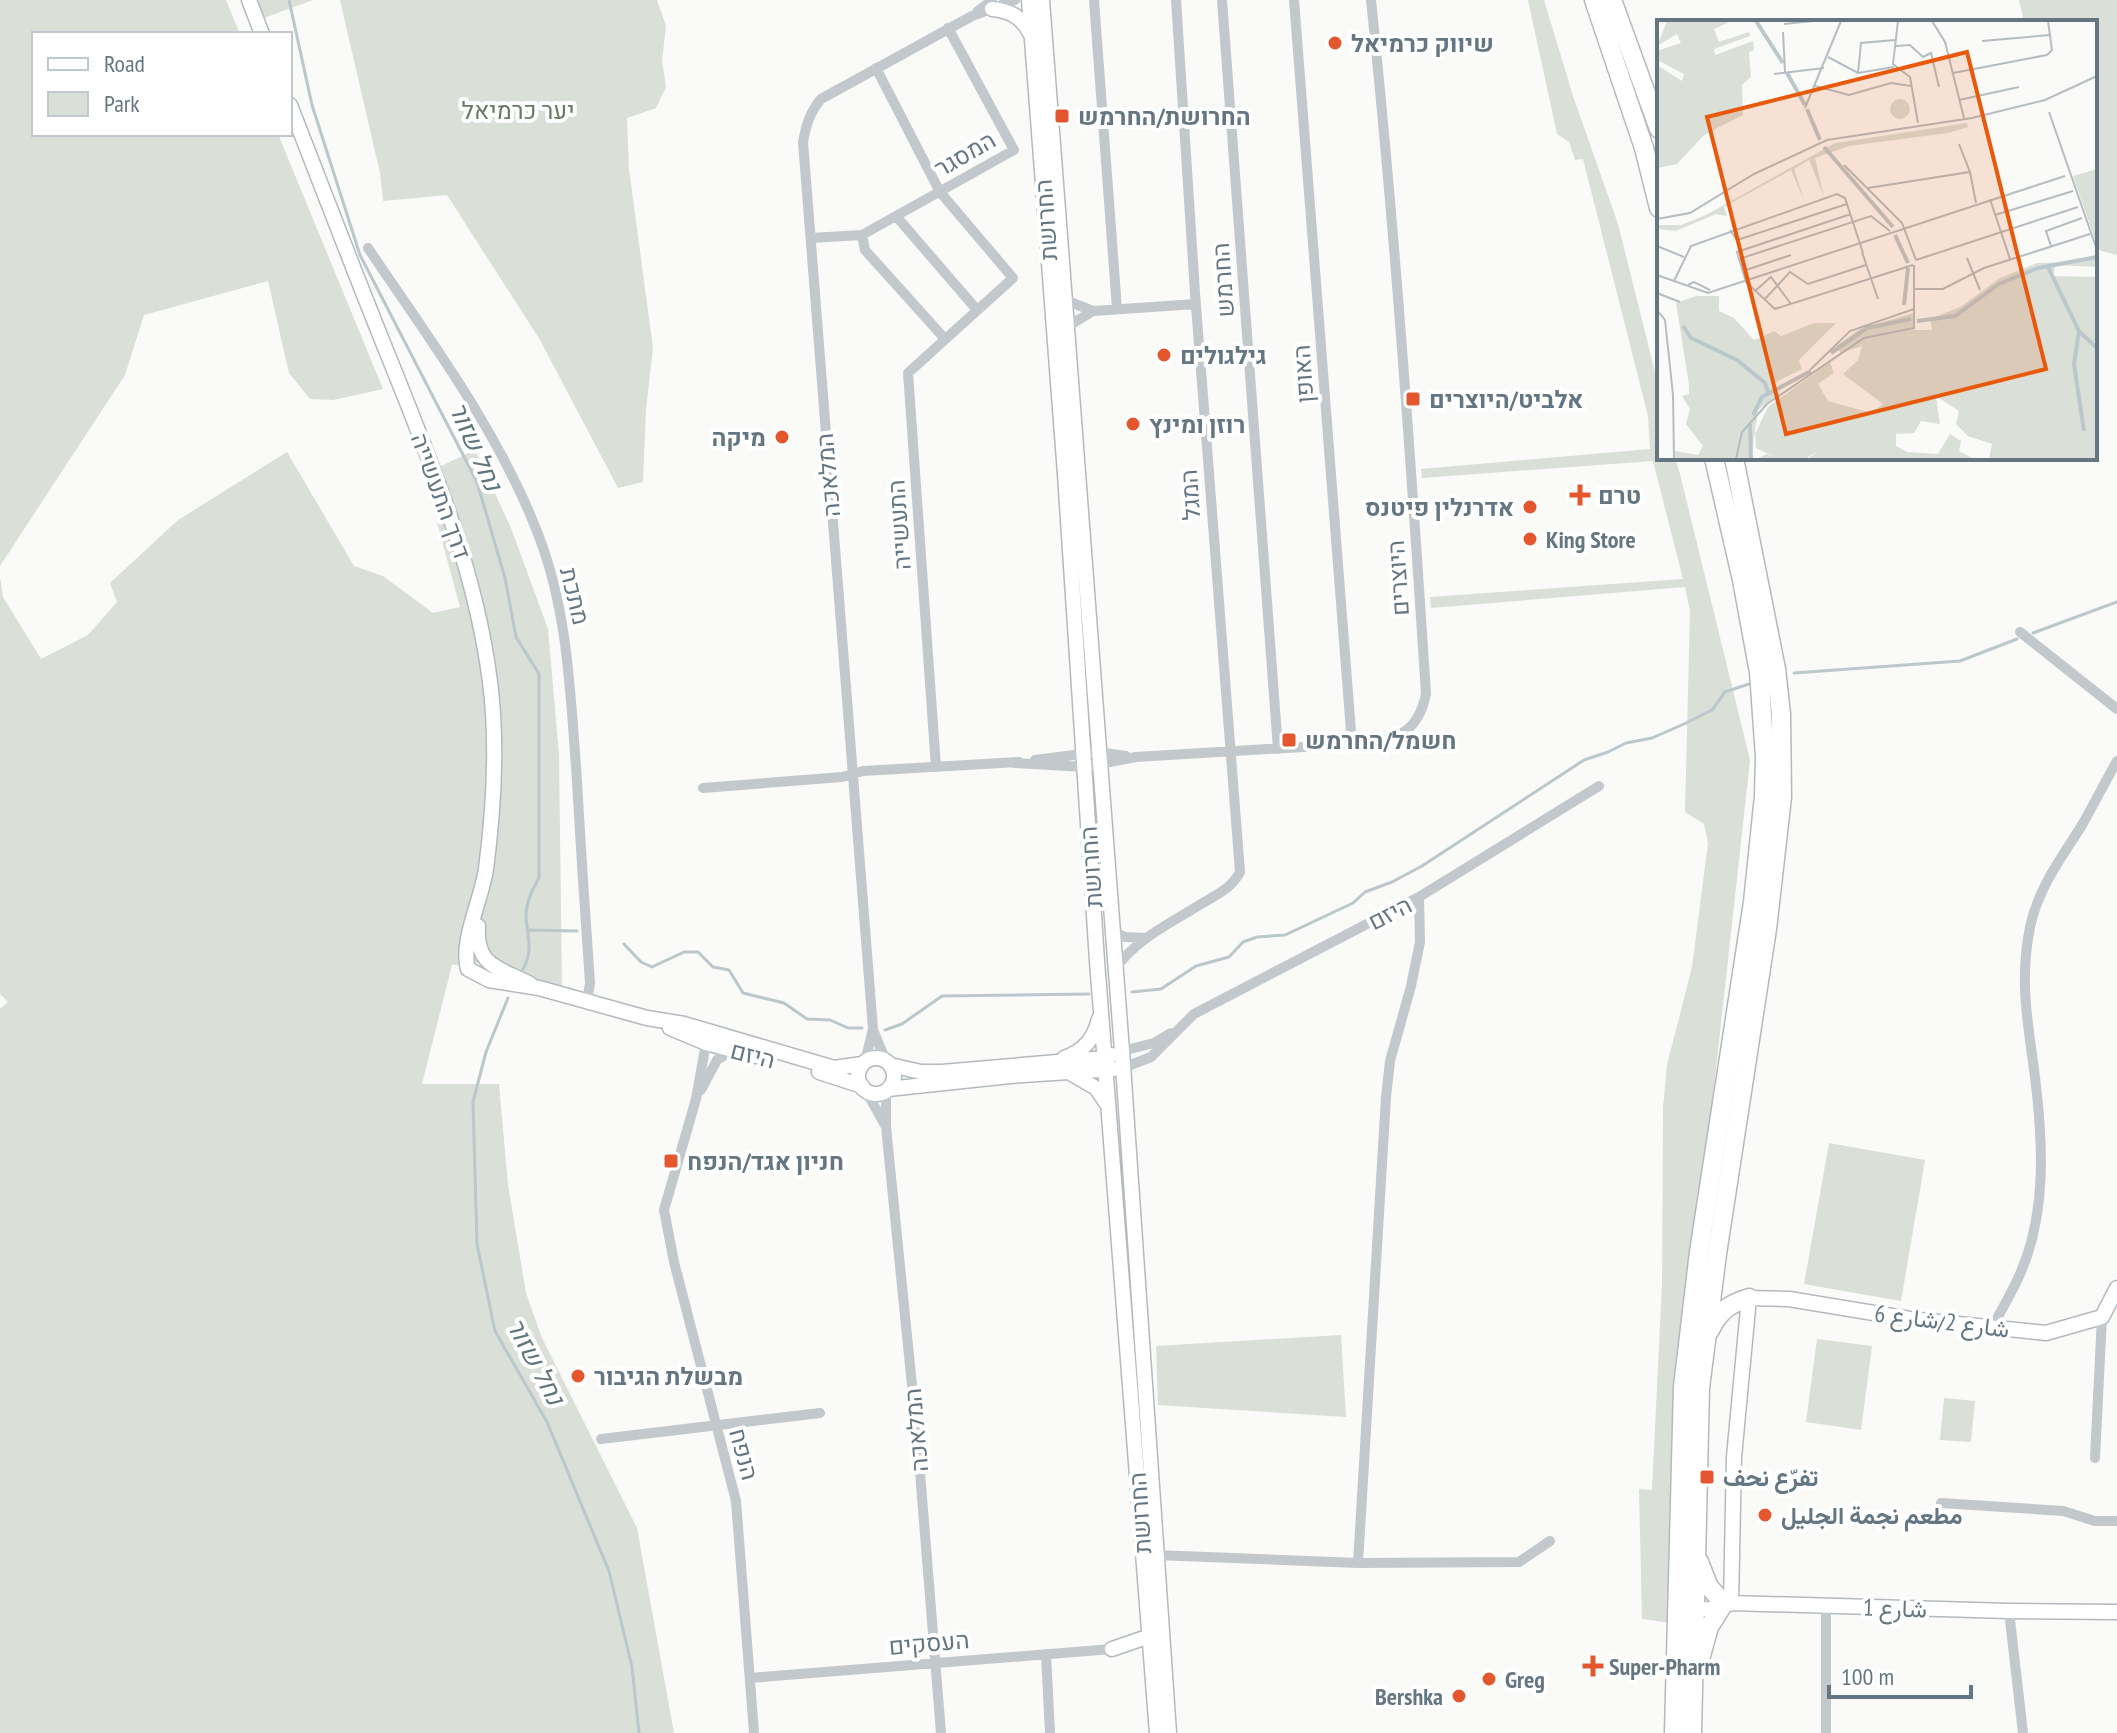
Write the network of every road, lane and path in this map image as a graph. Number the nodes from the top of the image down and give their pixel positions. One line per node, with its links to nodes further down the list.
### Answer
1 (249, 0): 14 (street)
2 (1015, 0): 12 (street, המלאכה)
3 (1029, 0): 15 (street, החרושת)
4 (1042, 0): 25 (street, החרושת)
5 (1094, 0): 27 (street)
6 (1176, 0): 26 (street, המגל)
7 (1222, 0): 37 (street, החרמש)
8 (1294, 0): 36 (street, האופן)
9 (1371, 0): 36 (street, היוצרים)
10 (1594, 0): 20 (highway)
11 (1612, 0): 18 (highway)
12 (992, 2): 13 (street, המלאכה); 15 (street)
13 (948, 28): 16 (street, המלאכה); 19 (street, המסגר)
14 (261, 32)
15 (1032, 40): 39 (street, החרושת)
16 (876, 68): 19 (street); 23 (street, המלאכה)
17 (292, 110): 49 (street, דרך התעשייה)
18 (1657, 124)
19 (940, 192): 21 (street, המסגר); 28 (street, התעשייה)
20 (1657, 200)
21 (896, 216): 22 (street, המסגר); 28 (street)
22 (862, 235): 23 (street, המסגר); 31 (street)
23 (811, 238): 42 (street, המלאכה)
24 (368, 248): 49 (street, מתכת)
25 (1063, 299): 29 (street); 30 (street, החרושת)
26 (1196, 304): 27 (street); 38 (street, המגל)
27 (1117, 309): 29 (street)
28 (977, 310): 31 (street, התעשייה)
29 (1093, 311): 30 (street)
30 (1065, 328): 39 (street, החרושת)
31 (945, 339): 41 (street, התעשייה)
32 (1714, 460): 84 (highway)
33 (1734, 460): 68 (highway)
34 (2020, 632): 35 (street)
35 (2117, 709)
36 (1352, 744): 37 (street, היוצרים)
37 (1278, 749): 38 (street, היוצרים)
38 (1229, 752): 39 (street, היוצרים); 47 (street, המגל)
39 (1091, 760): 41 (street, היוצרים); 46 (street, החרושת); 50 (street, החרושת)
40 (2117, 761): 72 (street)
41 (936, 767): 42 (street, היוצרים)
42 (854, 774): 44 (street, היוצרים); 51 (street, המלאכה)
43 (1599, 786): 45 (street, היזם)
44 (703, 788)
45 (1419, 897): 52 (street, היזם); 83 (street)
46 (1112, 931): 47 (street); 48 (street, החרושת)
47 (1146, 938): 48 (street, המגל)
48 (1115, 969): 55 (street, החרושת)
49 (587, 1001): 53 (street, היזם)
50 (1102, 1011): 56 (street); 59 (street, החרושת)
51 (873, 1029): 57 (street, המלאכה); 58 (street, המלאכה)
52 (1176, 1030): 55 (street, היזם); 60 (street, היזם)
53 (709, 1038): 54 (street, היזם); 57 (street, היזם); 65 (street, הנפח)
54 (732, 1050): 63 (street, היזם); 65 (street, הנפח)
55 (1122, 1051): 59 (street, היזם); 60 (street, החרושת)
56 (1053, 1061): 59 (street, היזם); 61 (street, היזם)
57 (864, 1063): 58 (street); 63 (street, המלאכה)
58 (888, 1063): 61 (street, היזם); 64 (street, המלאכה)
59 (1105, 1064): 60 (street, היזם); 62 (street, היזם); 66 (street, החרושת)
60 (1123, 1068): 82 (street, החרושת)
61 (1012, 1070): 62 (street, היזם); 64 (street, היזם)
62 (1068, 1072): 66 (street)
63 (864, 1088): 64 (street); 67 (street, המלאכה)
64 (887, 1090): 67 (street, המלאכה)
65 (696, 1099): 75 (street, הנפח)
66 (1108, 1106): 89 (street, החרושת)
67 (886, 1127): 92 (street, המלאכה)
68 (1716, 1264): 70 (highway); 73 (highway)
69 (2117, 1288): 71 (street)
70 (1749, 1298): 72 (street, شارع 2/شارع 6); 73 (highway); 85 (street)
71 (2102, 1317): 72 (street, شارع 2/شارع 6); 77 (street)
72 (1992, 1328)
73 (1706, 1340): 81 (highway)
74 (820, 1413): 75 (street)
75 (716, 1425): 76 (street); 93 (street, הנפח)
76 (601, 1439)
77 (2095, 1458)
78 (1941, 1503): 79 (street)
79 (2117, 1521)
80 (1550, 1541): 83 (street)
81 (1695, 1548): 84 (highway); 85 (highway)
82 (1155, 1555): 83 (street); 89 (street, החרושת)
83 (1358, 1563)
84 (1688, 1603): 85 (street, شارع 1); 94 (highway); 100 (highway)
85 (1724, 1604): 86 (street, شارع 1); 94 (highway)
86 (1826, 1605): 87 (street, شارع 1); 102 (street)
87 (2009, 1611): 88 (street, شارع 1); 103 (street)
88 (2117, 1612)
89 (1154, 1644): 90 (street); 98 (street, החרושת); 99 (street, החרושת)
90 (1112, 1649): 91 (street, העסקים)
91 (1046, 1654): 92 (street, העסקים); 97 (street)
92 (937, 1663): 93 (street, העסקים); 96 (street, המלאכה)
93 (750, 1678): 95 (street, הנפח)
94 (1692, 1693): 101 (highway)
95 (754, 1733)
96 (941, 1733)
97 (1050, 1733)
98 (1157, 1733)
99 (1169, 1733)
100 (1674, 1733)
101 (1692, 1733)
102 (1826, 1733)
103 (2023, 1733)

